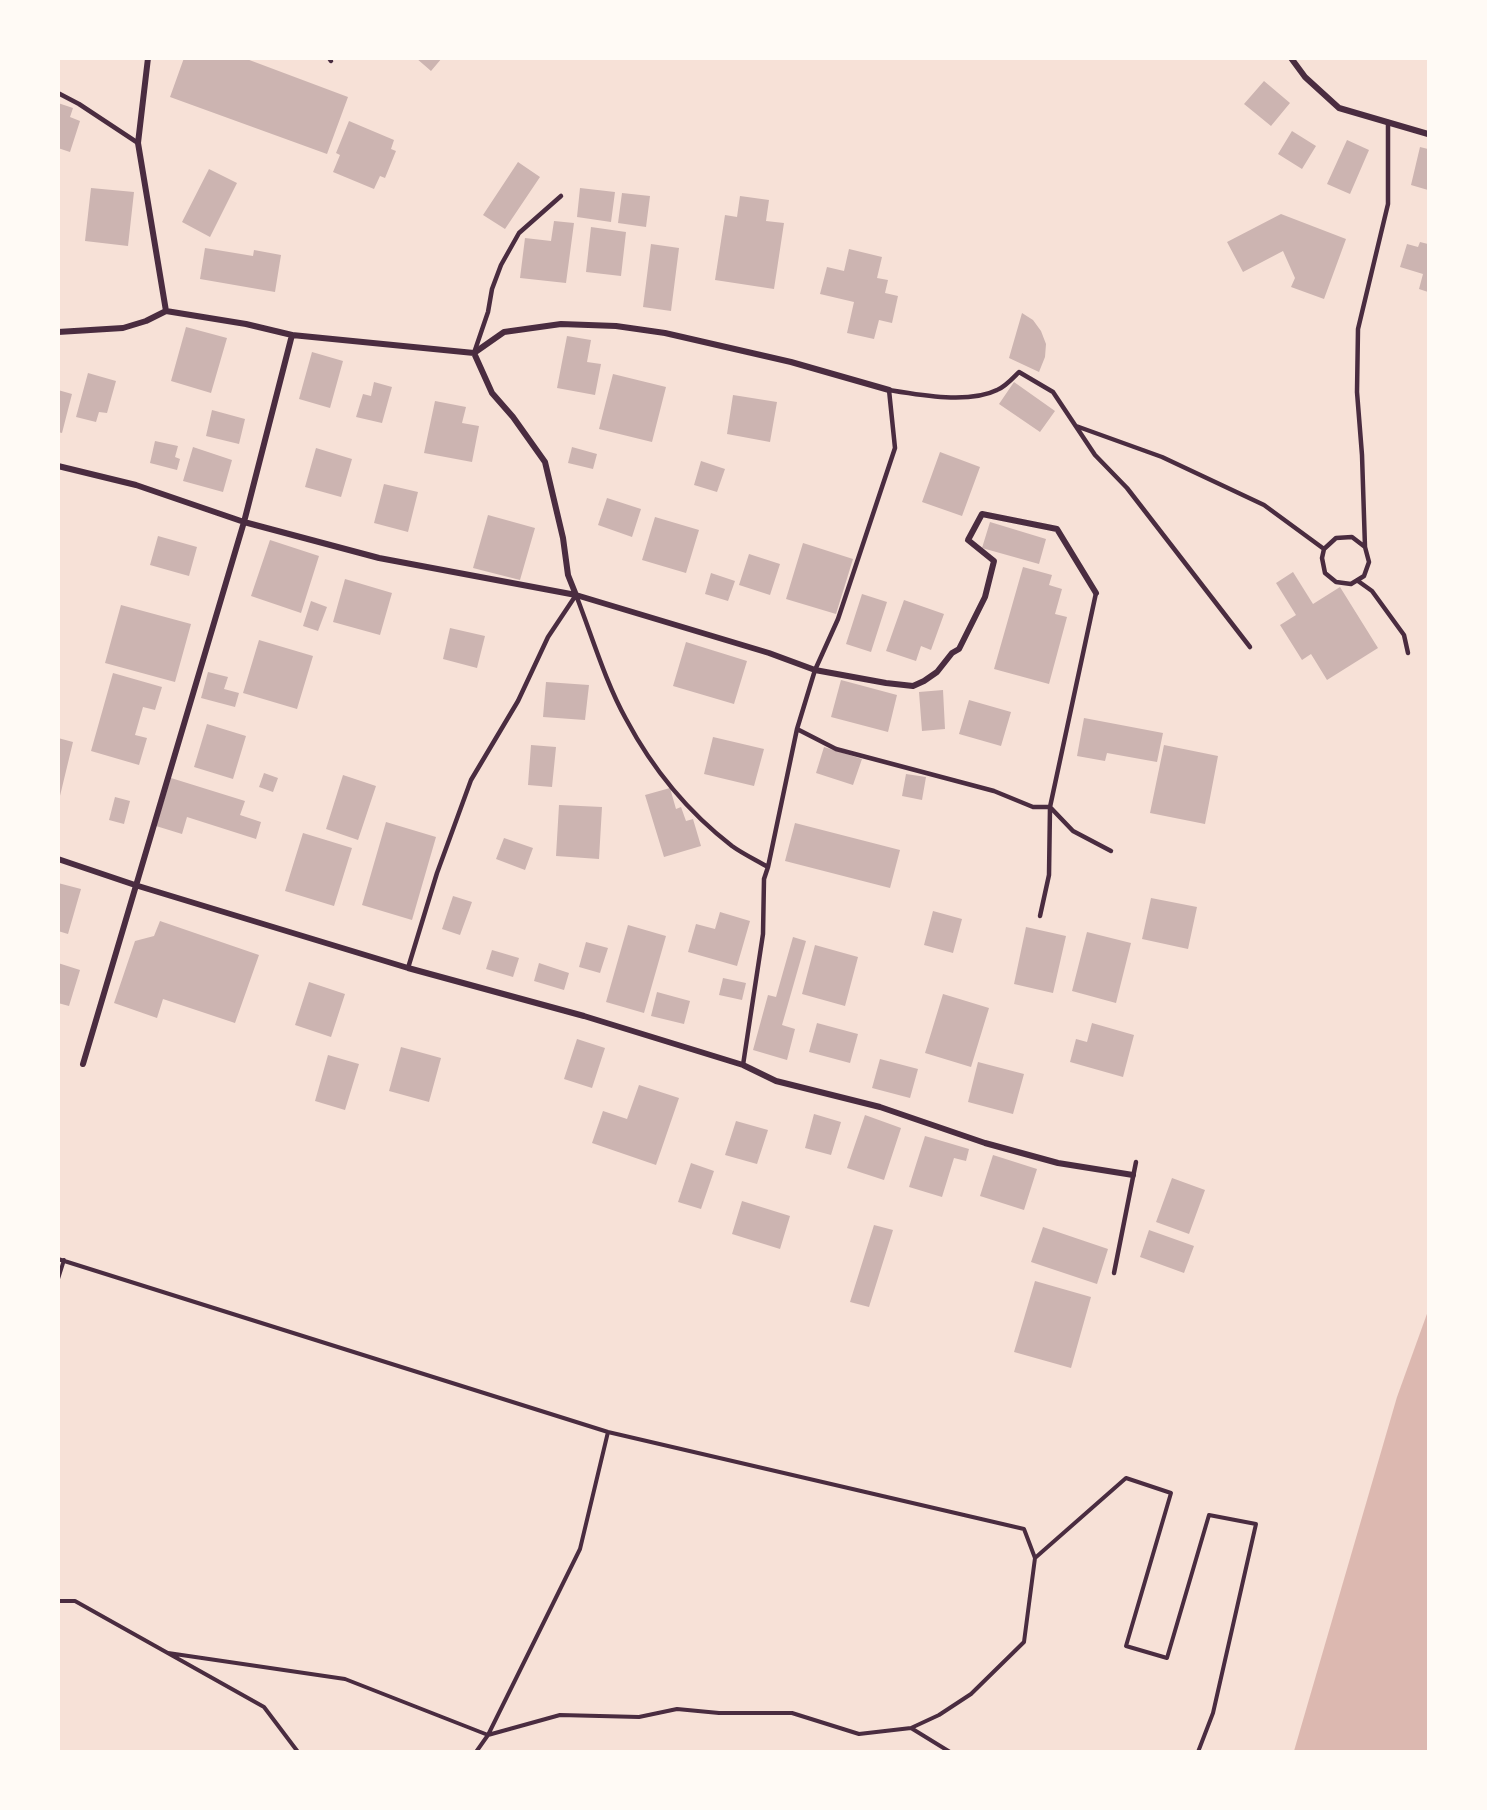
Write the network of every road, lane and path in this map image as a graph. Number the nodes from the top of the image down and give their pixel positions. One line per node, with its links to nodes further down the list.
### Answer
1 (148, 58): 6 (street)
2 (1291, 58): 4 (street)
3 (58, 93): 6 (lane)
4 (1388, 122): 5 (street); 16 (lane)
5 (1428, 134)
6 (138, 143): 8 (street)
7 (561, 196): 11 (lane)
8 (166, 310): 9 (street); 10 (street)
9 (58, 332)
10 (292, 335): 11 (street); 15 (street)
11 (474, 353): 12 (street); 20 (street)
12 (889, 390): 13 (lane); 23 (lane)
13 (1076, 426): 17 (lane); 21 (lane)
14 (58, 466): 15 (street)
15 (244, 522): 20 (street); 29 (street)
16 (1365, 547): 17 (lane); 18 (lane)
17 (1324, 549): 18 (lane)
18 (1358, 580): 22 (lane)
19 (1096, 593): 23 (street); 25 (lane)
20 (576, 595): 23 (street); 28 (lane); 31 (lane)
21 (1250, 647)
22 (1408, 653)
23 (814, 670): 24 (lane)
24 (797, 729): 25 (lane); 28 (lane)
25 (1050, 807): 26 (lane); 30 (lane)
26 (1111, 851)
27 (58, 859): 29 (street)
28 (768, 867): 33 (lane)
29 (135, 885): 31 (street); 32 (street)
30 (1040, 916)
31 (408, 968): 33 (street)
32 (83, 1064)
33 (743, 1065): 35 (street)
34 (1136, 1162): 35 (lane)
35 (1133, 1175): 37 (lane)
36 (61, 1259): 38 (path); 39 (path)
37 (1114, 1273)
38 (58, 1280)
39 (608, 1432): 40 (path); 44 (path)
40 (1035, 1558): 43 (path); 48 (path)
41 (58, 1601): 42 (path)
42 (168, 1653): 44 (path); 45 (path)
43 (911, 1728): 44 (path); 47 (path)
44 (488, 1736): 46 (path)
45 (298, 1752)
46 (476, 1752)
47 (950, 1752)
48 (1198, 1752)

